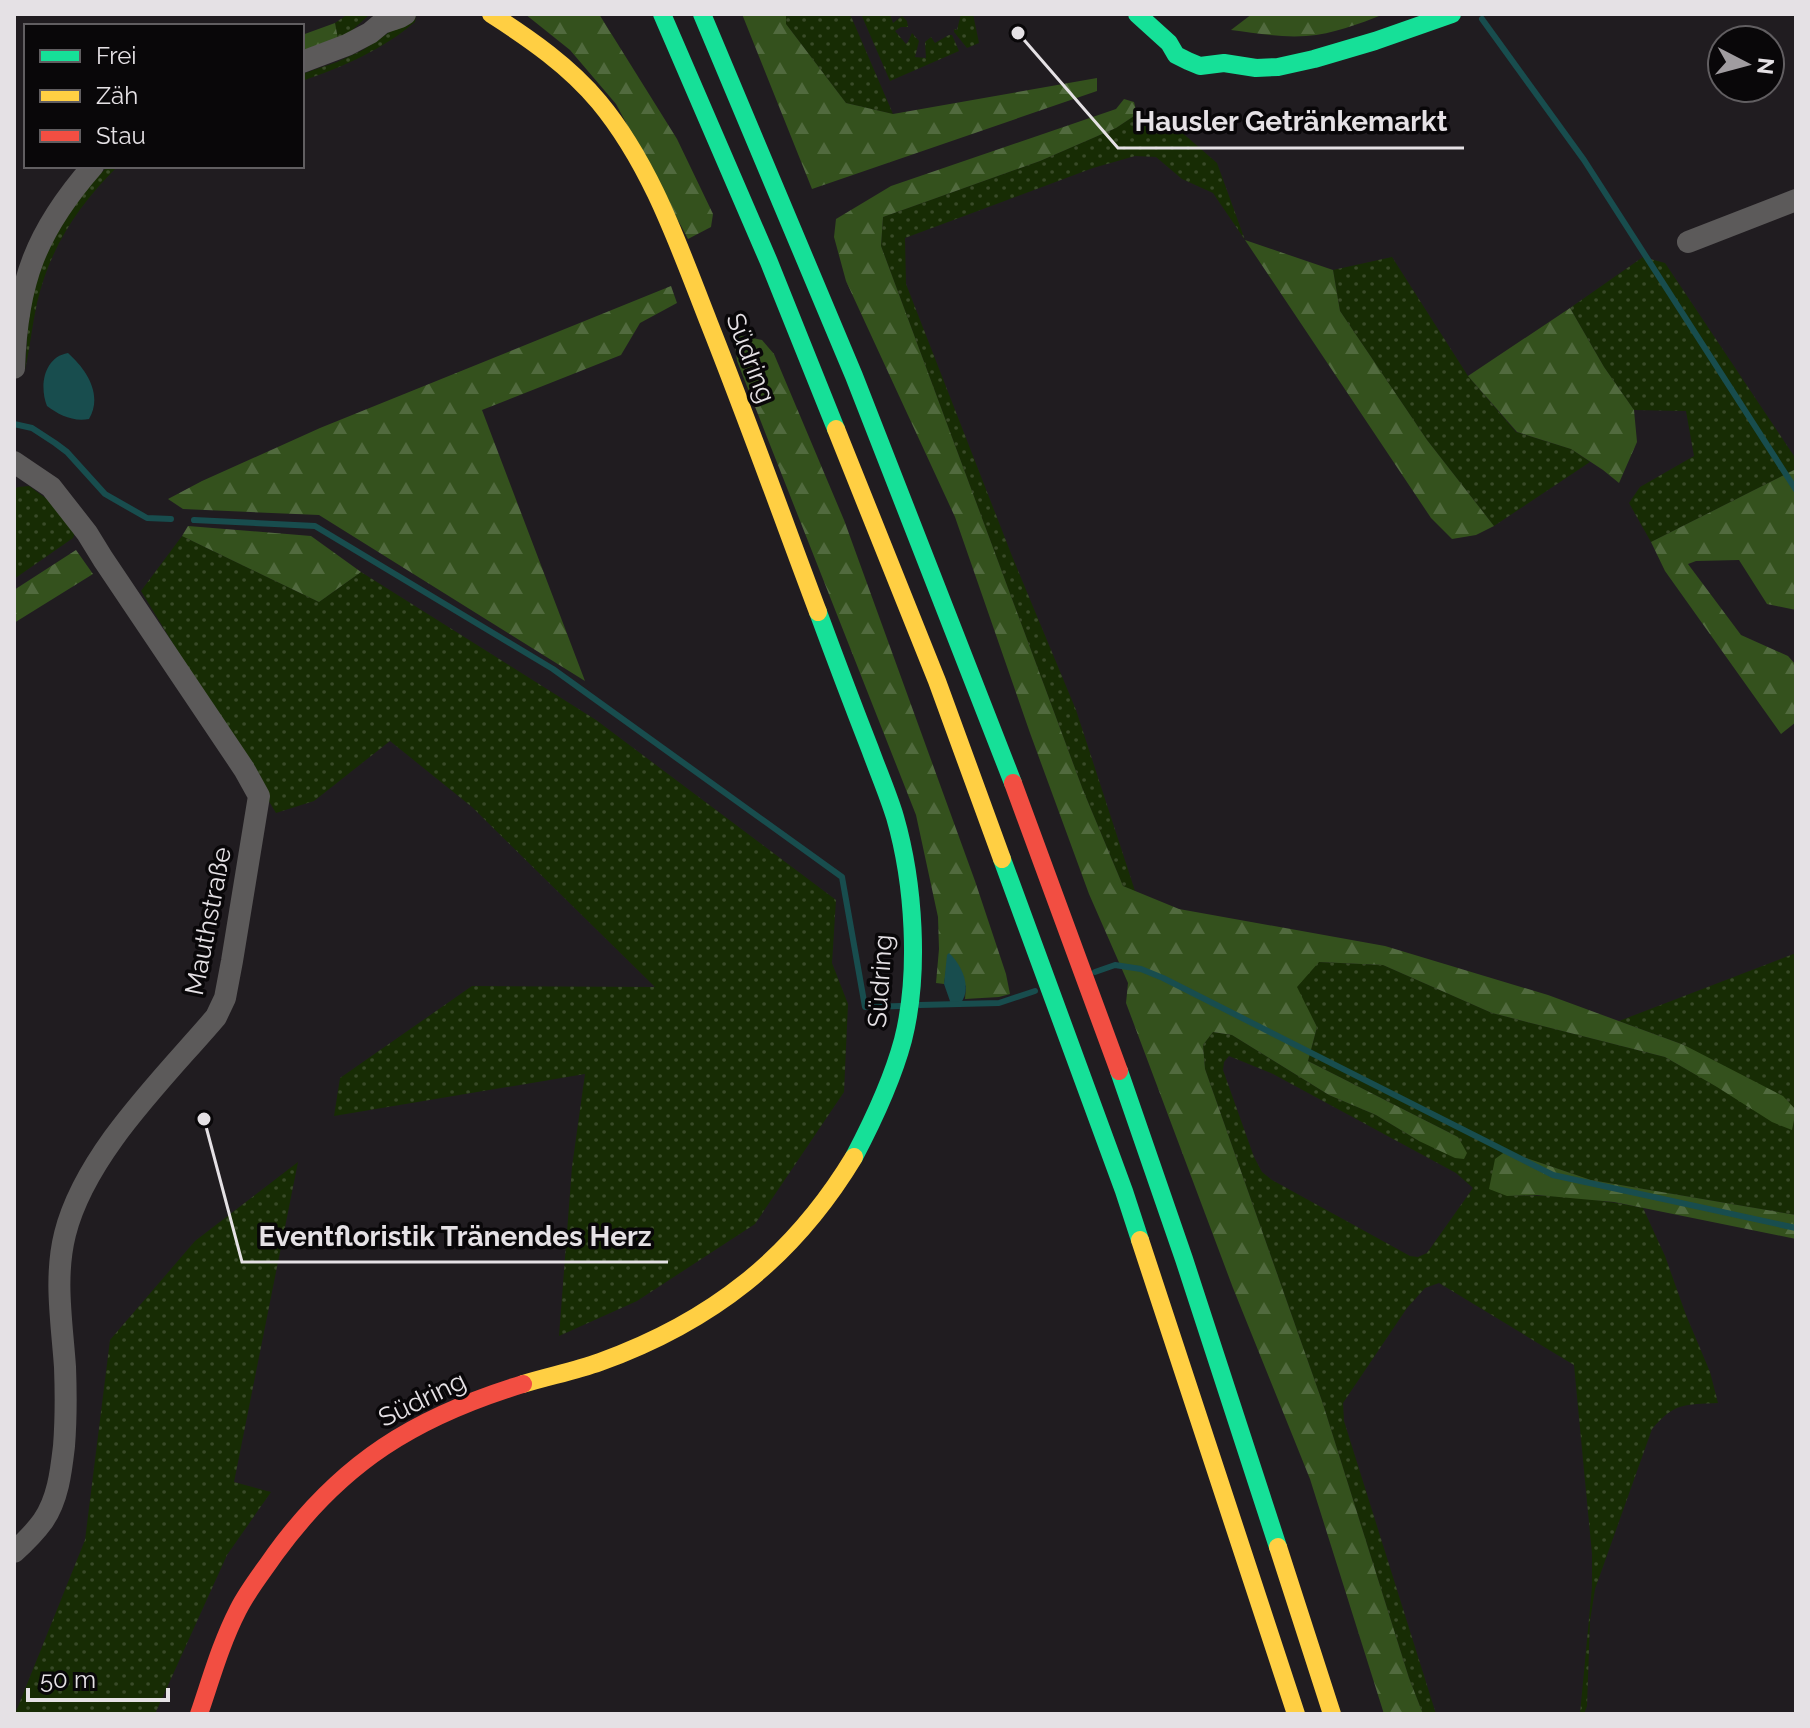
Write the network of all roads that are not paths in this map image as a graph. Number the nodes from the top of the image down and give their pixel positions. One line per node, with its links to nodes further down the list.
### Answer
1 (405, 14): 7 (street)
2 (491, 14): 17 (main road, Südring)
3 (662, 14): 18 (main road)
4 (702, 14): 19 (main road)
5 (1137, 14): 8 (main road)
6 (1452, 14): 10 (main road)
7 (384, 18): 9 (street)
8 (1183, 42): 10 (main road); 10 (main road)
9 (304, 61)
10 (1224, 63)
11 (91, 168): 14 (street)
12 (1796, 200): 13 (street)
13 (1688, 242)
14 (14, 368)
15 (14, 462): 16 (street, Mauthstraße)
16 (14, 1552)
17 (199, 1714)
18 (1296, 1714)
19 (1332, 1714)

